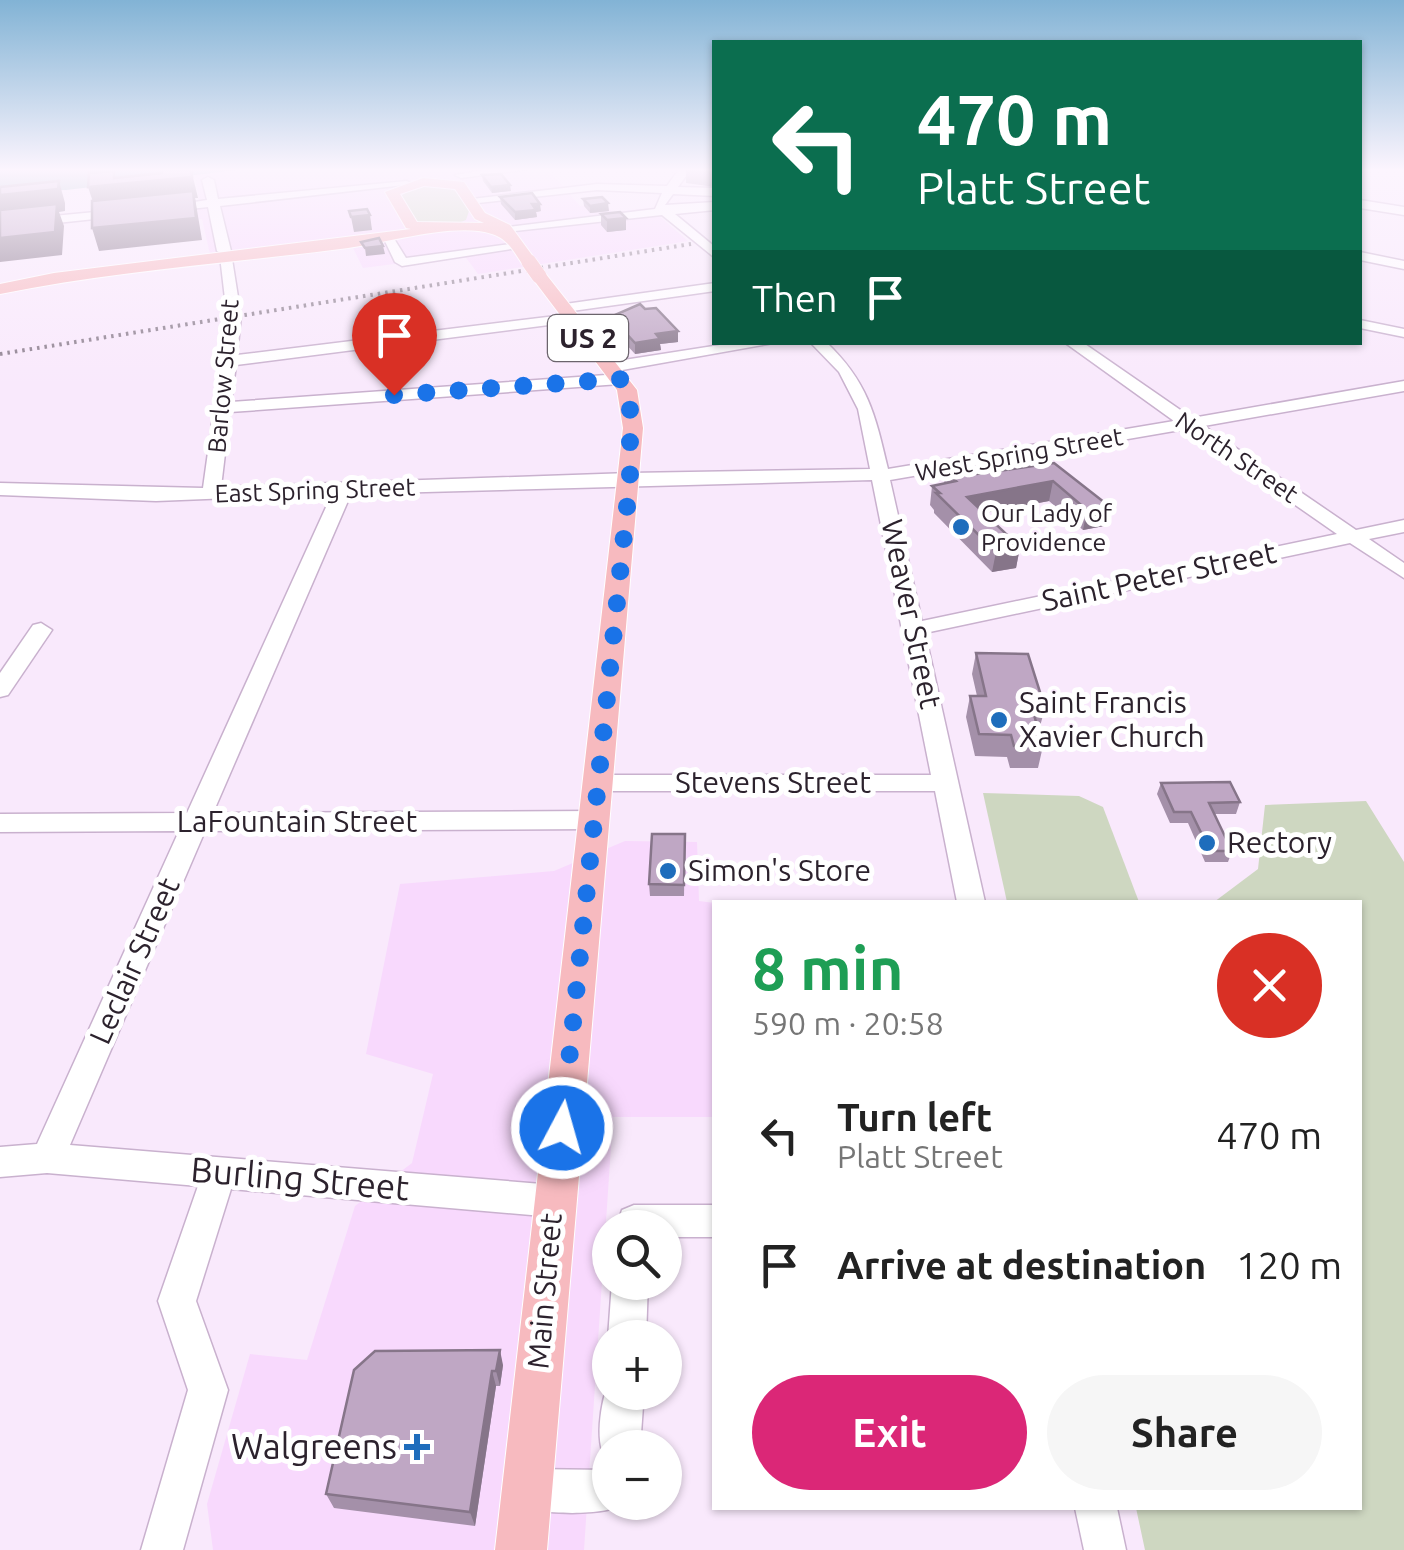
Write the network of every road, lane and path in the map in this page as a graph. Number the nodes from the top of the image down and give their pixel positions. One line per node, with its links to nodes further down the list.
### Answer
1 (224, 241): 6 (street, Barlow Street)
2 (375, 241): 6 (main road)
3 (389, 241): 4 (street)
4 (492, 241)
5 (514, 241): 11 (main road, Main Street / US 2)
6 (229, 256): 10 (main road); 17 (street, Barlow Street)
7 (1362, 256): 8 (street)
8 (1404, 264)
9 (712, 287): 11 (street)
10 (0, 289)
11 (568, 313): 17 (street); 18 (main road, Main Street / US 2)
12 (1362, 324): 13 (street)
13 (1404, 334)
14 (757, 345): 18 (street)
15 (820, 345): 22 (street, Weaver Street)
16 (1075, 345): 21 (street, North Street)
17 (229, 360): 20 (street, Barlow Street)
18 (616, 373): 20 (street); 23 (main road, Main Street / US 2)
19 (1404, 386): 21 (street, West Spring Street)
20 (225, 407): 26 (street, Barlow Street)
21 (1189, 424): 22 (street, West Spring Street); 28 (street, North Street)
22 (882, 475): 23 (street, West Spring Street); 30 (street, Weaver Street)
23 (630, 478): 25 (street, East Spring Street); 34 (main road, Main Street / US 2)
24 (0, 489): 26 (street, East Spring Street)
25 (344, 490): 26 (street, East Spring Street); 36 (street, Leclair Street)
26 (211, 494)
27 (1404, 526): 28 (street, Saint Peter Street)
28 (1354, 536): 29 (street, North Street); 30 (street, Saint Peter Street)
29 (1404, 572)
30 (914, 629): 33 (street, Weaver Street)
31 (40, 630): 32 (street)
32 (0, 690)
33 (948, 783): 34 (street, Stevens Street); 37 (street, Weaver Street)
34 (596, 802): 36 (street, LaFountain Street); 41 (main road, Main Street / US 2)
35 (0, 823): 36 (street, LaFountain Street)
36 (197, 823): 38 (street, Leclair Street)
37 (971, 900)
38 (47, 1158): 39 (street, Burling Street); 40 (street, Burling Street)
39 (0, 1162)
40 (219, 1173): 41 (street, Burling Street); 47 (street)
41 (554, 1201): 44 (main road, Main Street / US 2)
42 (682, 1222): 43 (street)
43 (712, 1222)
44 (526, 1490): 45 (street); 48 (main road, Main Street / US 2)
45 (592, 1491)
46 (1096, 1510): 49 (street)
47 (162, 1550)
48 (521, 1550)
49 (1105, 1550)

